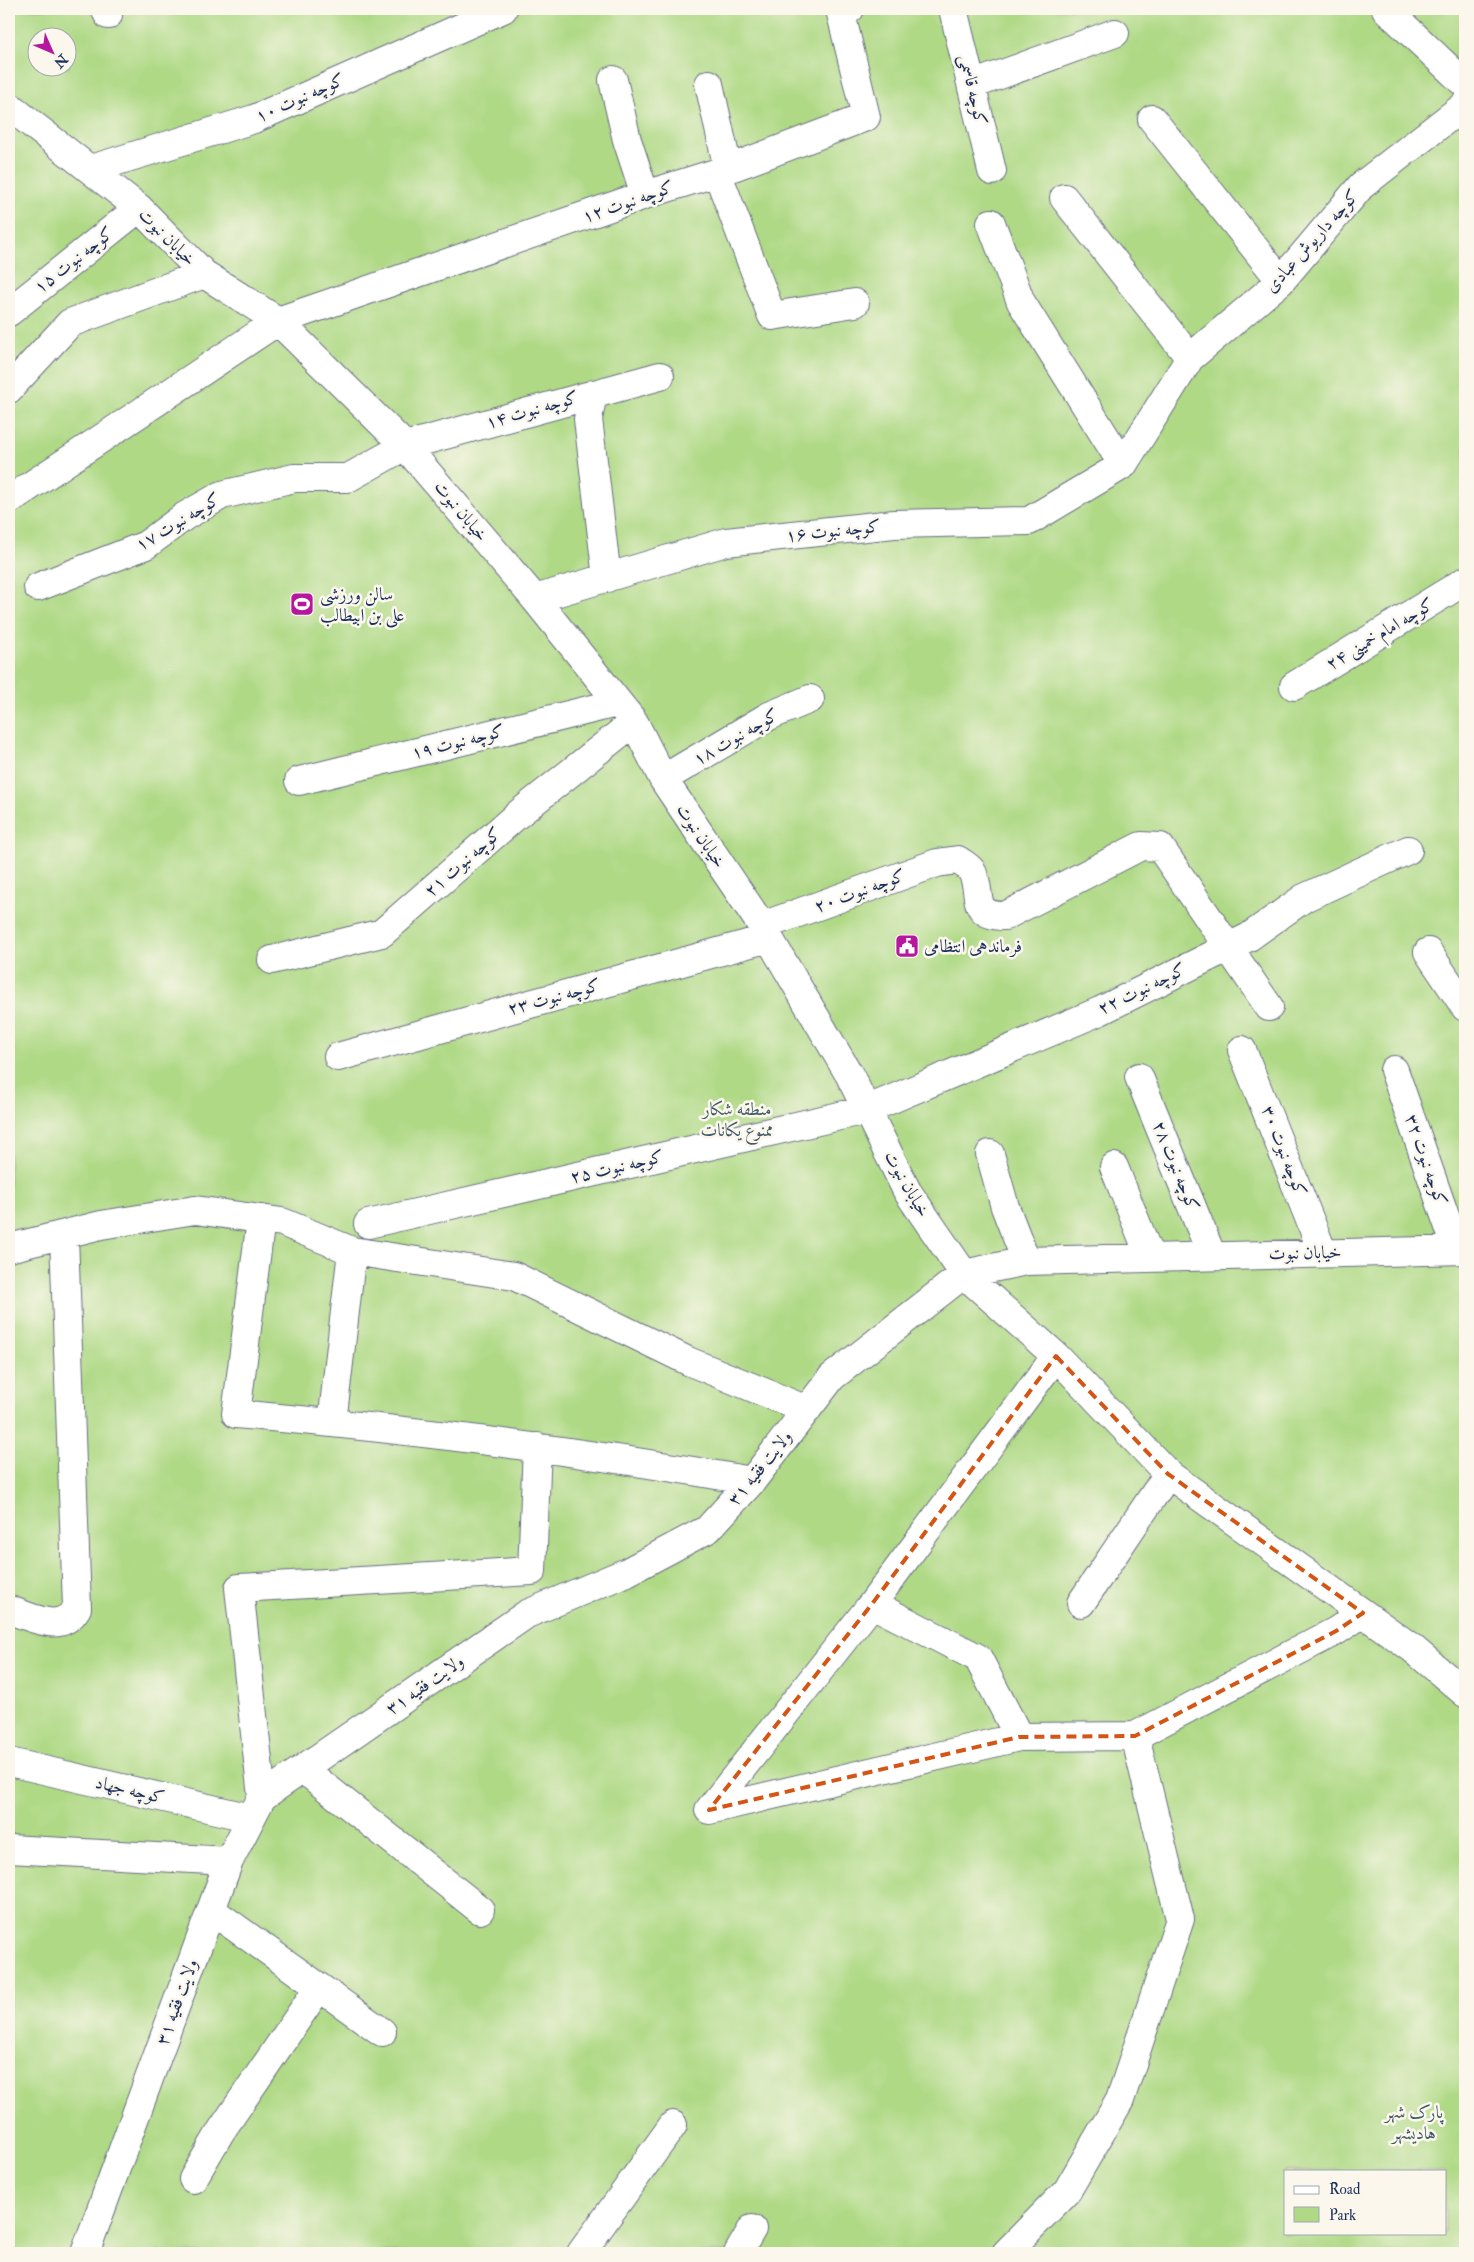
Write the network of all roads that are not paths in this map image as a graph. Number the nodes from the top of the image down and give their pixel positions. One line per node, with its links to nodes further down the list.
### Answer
1 (503, 9): 13 (street, کوچه نبوت ۱۰)
2 (850, 9): 14 (street, کوچه نبوت ۱۲)
3 (953, 9): 9 (street, کوچه قاسمی)
4 (1386, 9): 8 (street)
5 (1116, 33): 9 (street)
6 (613, 80): 16 (street)
7 (709, 84): 14 (street)
8 (1465, 84)
9 (972, 86): 15 (street, کوچه قاسمی)
10 (1465, 105): 21 (street, کوچه داریوش عبادی)
11 (9, 106): 13 (street, خیابان نبوت)
12 (1152, 119): 21 (street)
13 (91, 170): 18 (street, خیابان نبوت)
14 (722, 171): 16 (street, کوچه نبوت ۱۲); 22 (street)
15 (992, 172)
16 (645, 195): 24 (street, کوچه نبوت ۱۲)
17 (1064, 198): 25 (street)
18 (139, 208): 20 (street, خیابان نبوت); 23 (street, کوچه نبوت ۱۵)
19 (991, 223): 30 (street)
20 (204, 274): 24 (street, خیابان نبوت); 27 (street)
21 (1281, 281): 25 (street, کوچه داریوش عبادی)
22 (855, 303)
23 (9, 312)
24 (278, 321): 29 (street, خیابان نبوت); 31 (street, کوچه نبوت ۱۲)
25 (1190, 358): 30 (street, کوچه داریوش عبادی)
26 (660, 376): 28 (street, کوچه نبوت ۱۴)
27 (9, 389)
28 (593, 394): 29 (street, کوچه نبوت ۱۴); 32 (street)
29 (405, 446): 34 (street, کوچه نبوت ۱۷); 35 (street, خیابان نبوت)
30 (1123, 465): 32 (street, کوچه نبوت ۱۶)
31 (9, 500)
32 (607, 578): 35 (street, کوچه نبوت ۱۶)
33 (1465, 581): 36 (street, کوچه امام خمینی ۲۴)
34 (38, 587)
35 (535, 599): 38 (street, خیابان نبوت)
36 (1294, 686)
37 (810, 699): 39 (street, کوچه نبوت ۱۸)
38 (626, 713): 39 (street, خیابان نبوت); 40 (street, کوچه نبوت ۱۹); 45 (street, کوچه نبوت ۲۱)
39 (663, 779): 42 (street, خیابان نبوت)
40 (299, 781)
41 (1408, 850): 43 (street, کوچه نبوت ۲۲)
42 (766, 932): 43 (street, کوچه نبوت ۲۰); 49 (street, کوچه نبوت ۲۳); 52 (street, خیابان نبوت)
43 (1228, 947): 46 (street); 52 (street, کوچه نبوت ۲۲)
44 (1428, 952): 47 (street)
45 (272, 960)
46 (1269, 1007)
47 (1465, 1007)
48 (1242, 1050): 61 (street, کوچه نبوت ۳۰)
49 (338, 1057)
50 (1394, 1070): 60 (street, کوچه نبوت ۳۲)
51 (1139, 1077): 62 (street, کوچه نبوت ۲۸)
52 (866, 1110): 56 (street, کوچه نبوت ۲۵); 65 (street, خیابان نبوت)
53 (990, 1154): 64 (street)
54 (1114, 1167): 63 (street)
55 (260, 1219): 57 (street); 59 (street); 68 (street)
56 (368, 1224)
57 (64, 1234): 58 (street); 74 (street)
58 (9, 1248)
59 (352, 1250): 67 (street); 68 (street)
60 (1461, 1250): 61 (street, خیابان نبوت)
61 (1323, 1252): 62 (street, خیابان نبوت)
62 (1212, 1256): 63 (street, خیابان نبوت)
63 (1150, 1257): 64 (street, خیابان نبوت)
64 (1026, 1261): 65 (street, خیابان نبوت)
65 (964, 1274): 66 (street); 67 (street, ولایت فقیه ۳۱)
66 (1056, 1356): 70 (street); 73 (street)
67 (807, 1410): 71 (street, ولایت فقیه ۳۱)
68 (332, 1422): 69 (street)
69 (537, 1447): 71 (street); 81 (street)
70 (1168, 1474): 72 (street); 75 (street)
71 (752, 1482): 80 (street, ولایت فقیه ۳۱)
72 (1082, 1603)
73 (872, 1604): 78 (street); 78 (street)
74 (9, 1610)
75 (1363, 1614): 76 (street); 77 (street)
76 (1465, 1693)
77 (1135, 1736): 78 (street); 94 (street)
78 (1019, 1737)
79 (9, 1762): 81 (street, کوچه جهاد)
80 (303, 1769): 81 (street, ولایت فقیه ۳۱); 85 (street)
81 (257, 1807): 83 (street, ولایت فقیه ۳۱)
82 (9, 1849): 83 (street)
83 (229, 1861): 84 (street, ولایت فقیه ۳۱)
84 (211, 1910): 86 (street); 91 (street, ولایت فقیه ۳۱)
85 (480, 1910)
86 (319, 1987): 87 (street); 89 (street)
87 (382, 2032)
88 (673, 2125): 92 (street)
89 (193, 2179)
90 (752, 2230): 93 (street)
91 (84, 2253)
92 (581, 2253)
93 (738, 2253)
94 (1006, 2253)

